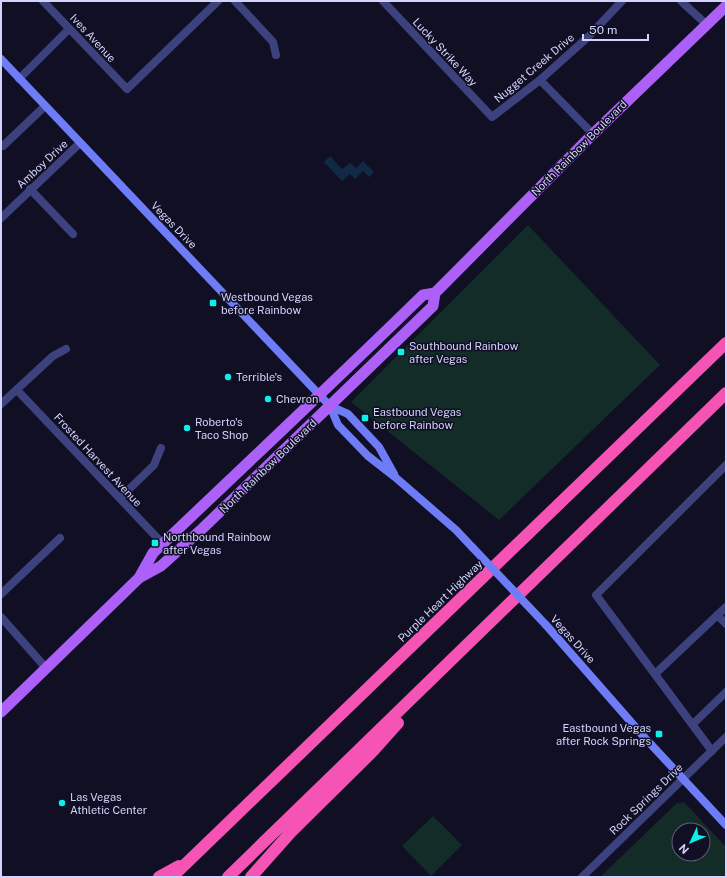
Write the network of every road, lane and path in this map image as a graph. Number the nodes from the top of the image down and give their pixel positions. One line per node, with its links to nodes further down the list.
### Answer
1 (43, 1): 9 (street, Ives Avenue)
2 (218, 1): 9 (street, Ives Avenue)
3 (235, 1): 10 (street)
4 (383, 1): 15 (street, Lucky Strike Way)
5 (622, 1): 13 (street, Nugget Creek Drive)
6 (681, 1): 8 (street)
7 (726, 6): 8 (main road, North Rainbow Boulevard)
8 (707, 25): 16 (main road, North Rainbow Boulevard)
9 (69, 29): 12 (street)
10 (276, 55)
11 (1, 59): 12 (main road, Vegas Drive)
12 (19, 79): 14 (main road, Vegas Drive)
13 (540, 80): 15 (street, Nugget Creek Drive); 16 (street)
14 (45, 106): 17 (main road, Vegas Drive); 18 (street)
15 (492, 117)
16 (593, 134): 22 (main road, North Rainbow Boulevard)
17 (80, 143): 19 (street, Amboy Drive); 26 (main road, Vegas Drive)
18 (1, 144)
19 (30, 189): 20 (street, Amboy Drive); 21 (street)
20 (1, 218)
21 (73, 234)
22 (435, 293): 26 (main road, North Rainbow Boulevard); 29 (main road, North Rainbow Boulevard)
23 (726, 343): 52 (highway, Purple Heart Highway)
24 (66, 349): 25 (street)
25 (17, 390): 28 (street); 33 (street, Frosted Harvest Avenue)
26 (319, 394): 29 (main road, Vegas Drive); 35 (main road, North Rainbow Boulevard)
27 (726, 394): 42 (highway)
28 (1, 404)
29 (330, 406): 32 (main road, Vegas Drive); 32 (main road, Vegas Drive); 36 (main road, North Rainbow Boulevard)
30 (161, 448): 33 (street)
31 (726, 465): 44 (street)
32 (395, 477): 50 (main road, Vegas Drive, bridge)
33 (120, 498): 35 (street, Frosted Harvest Avenue)
34 (60, 538): 37 (street)
35 (163, 544): 36 (main road, North Rainbow Boulevard)
36 (139, 578): 43 (main road, North Rainbow Boulevard)
37 (1, 594)
38 (726, 607): 39 (street)
39 (717, 615): 41 (street); 44 (street)
40 (1, 618): 43 (street)
41 (726, 624)
42 (457, 656): 55 (highway); 56 (highway)
43 (46, 668): 46 (main road, North Rainbow Boulevard)
44 (655, 674): 47 (street)
45 (726, 692): 47 (street)
46 (1, 712)
47 (692, 724): 49 (street)
48 (726, 737): 49 (street, Rock Springs Drive)
49 (712, 751): 50 (street, Rock Springs Drive)
50 (683, 779): 51 (main road, Vegas Drive); 57 (street, Rock Springs Drive)
51 (726, 825)
52 (187, 862): 53 (highway); 54 (highway, Purple Heart Highway)
53 (159, 877)
54 (172, 877)
55 (228, 877)
56 (251, 877)
57 (582, 877)

